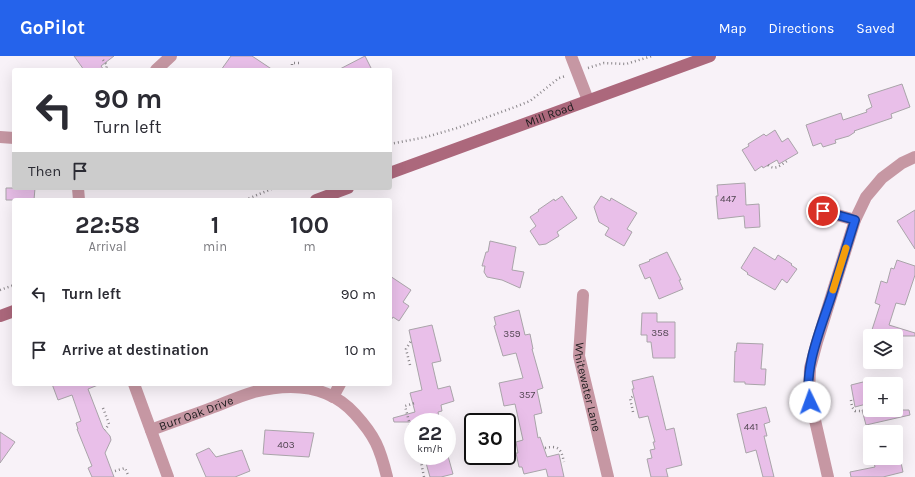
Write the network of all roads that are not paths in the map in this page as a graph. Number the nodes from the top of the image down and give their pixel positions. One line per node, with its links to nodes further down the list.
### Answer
1 (171, 56): 4 (street)
2 (571, 56): 5 (street)
3 (710, 56): 5 (street, Mill Road)
4 (158, 68)
5 (588, 100): 9 (street, Mill Road)
6 (0, 137): 7 (street)
7 (12, 138)
8 (915, 156): 13 (street)
9 (392, 172)
10 (343, 190): 11 (street)
11 (321, 198)
12 (823, 211): 13 (street)
13 (855, 220): 24 (street)
14 (583, 295): 23 (street, Whitewater Lane)
15 (12, 312): 16 (street)
16 (0, 316)
17 (135, 386): 20 (street)
18 (339, 386): 19 (street)
19 (333, 396): 20 (street, Burr Oak Drive); 22 (street, Burr Oak Drive)
20 (151, 430): 21 (street)
21 (168, 477)
22 (388, 477)
23 (608, 477)
24 (828, 477)

